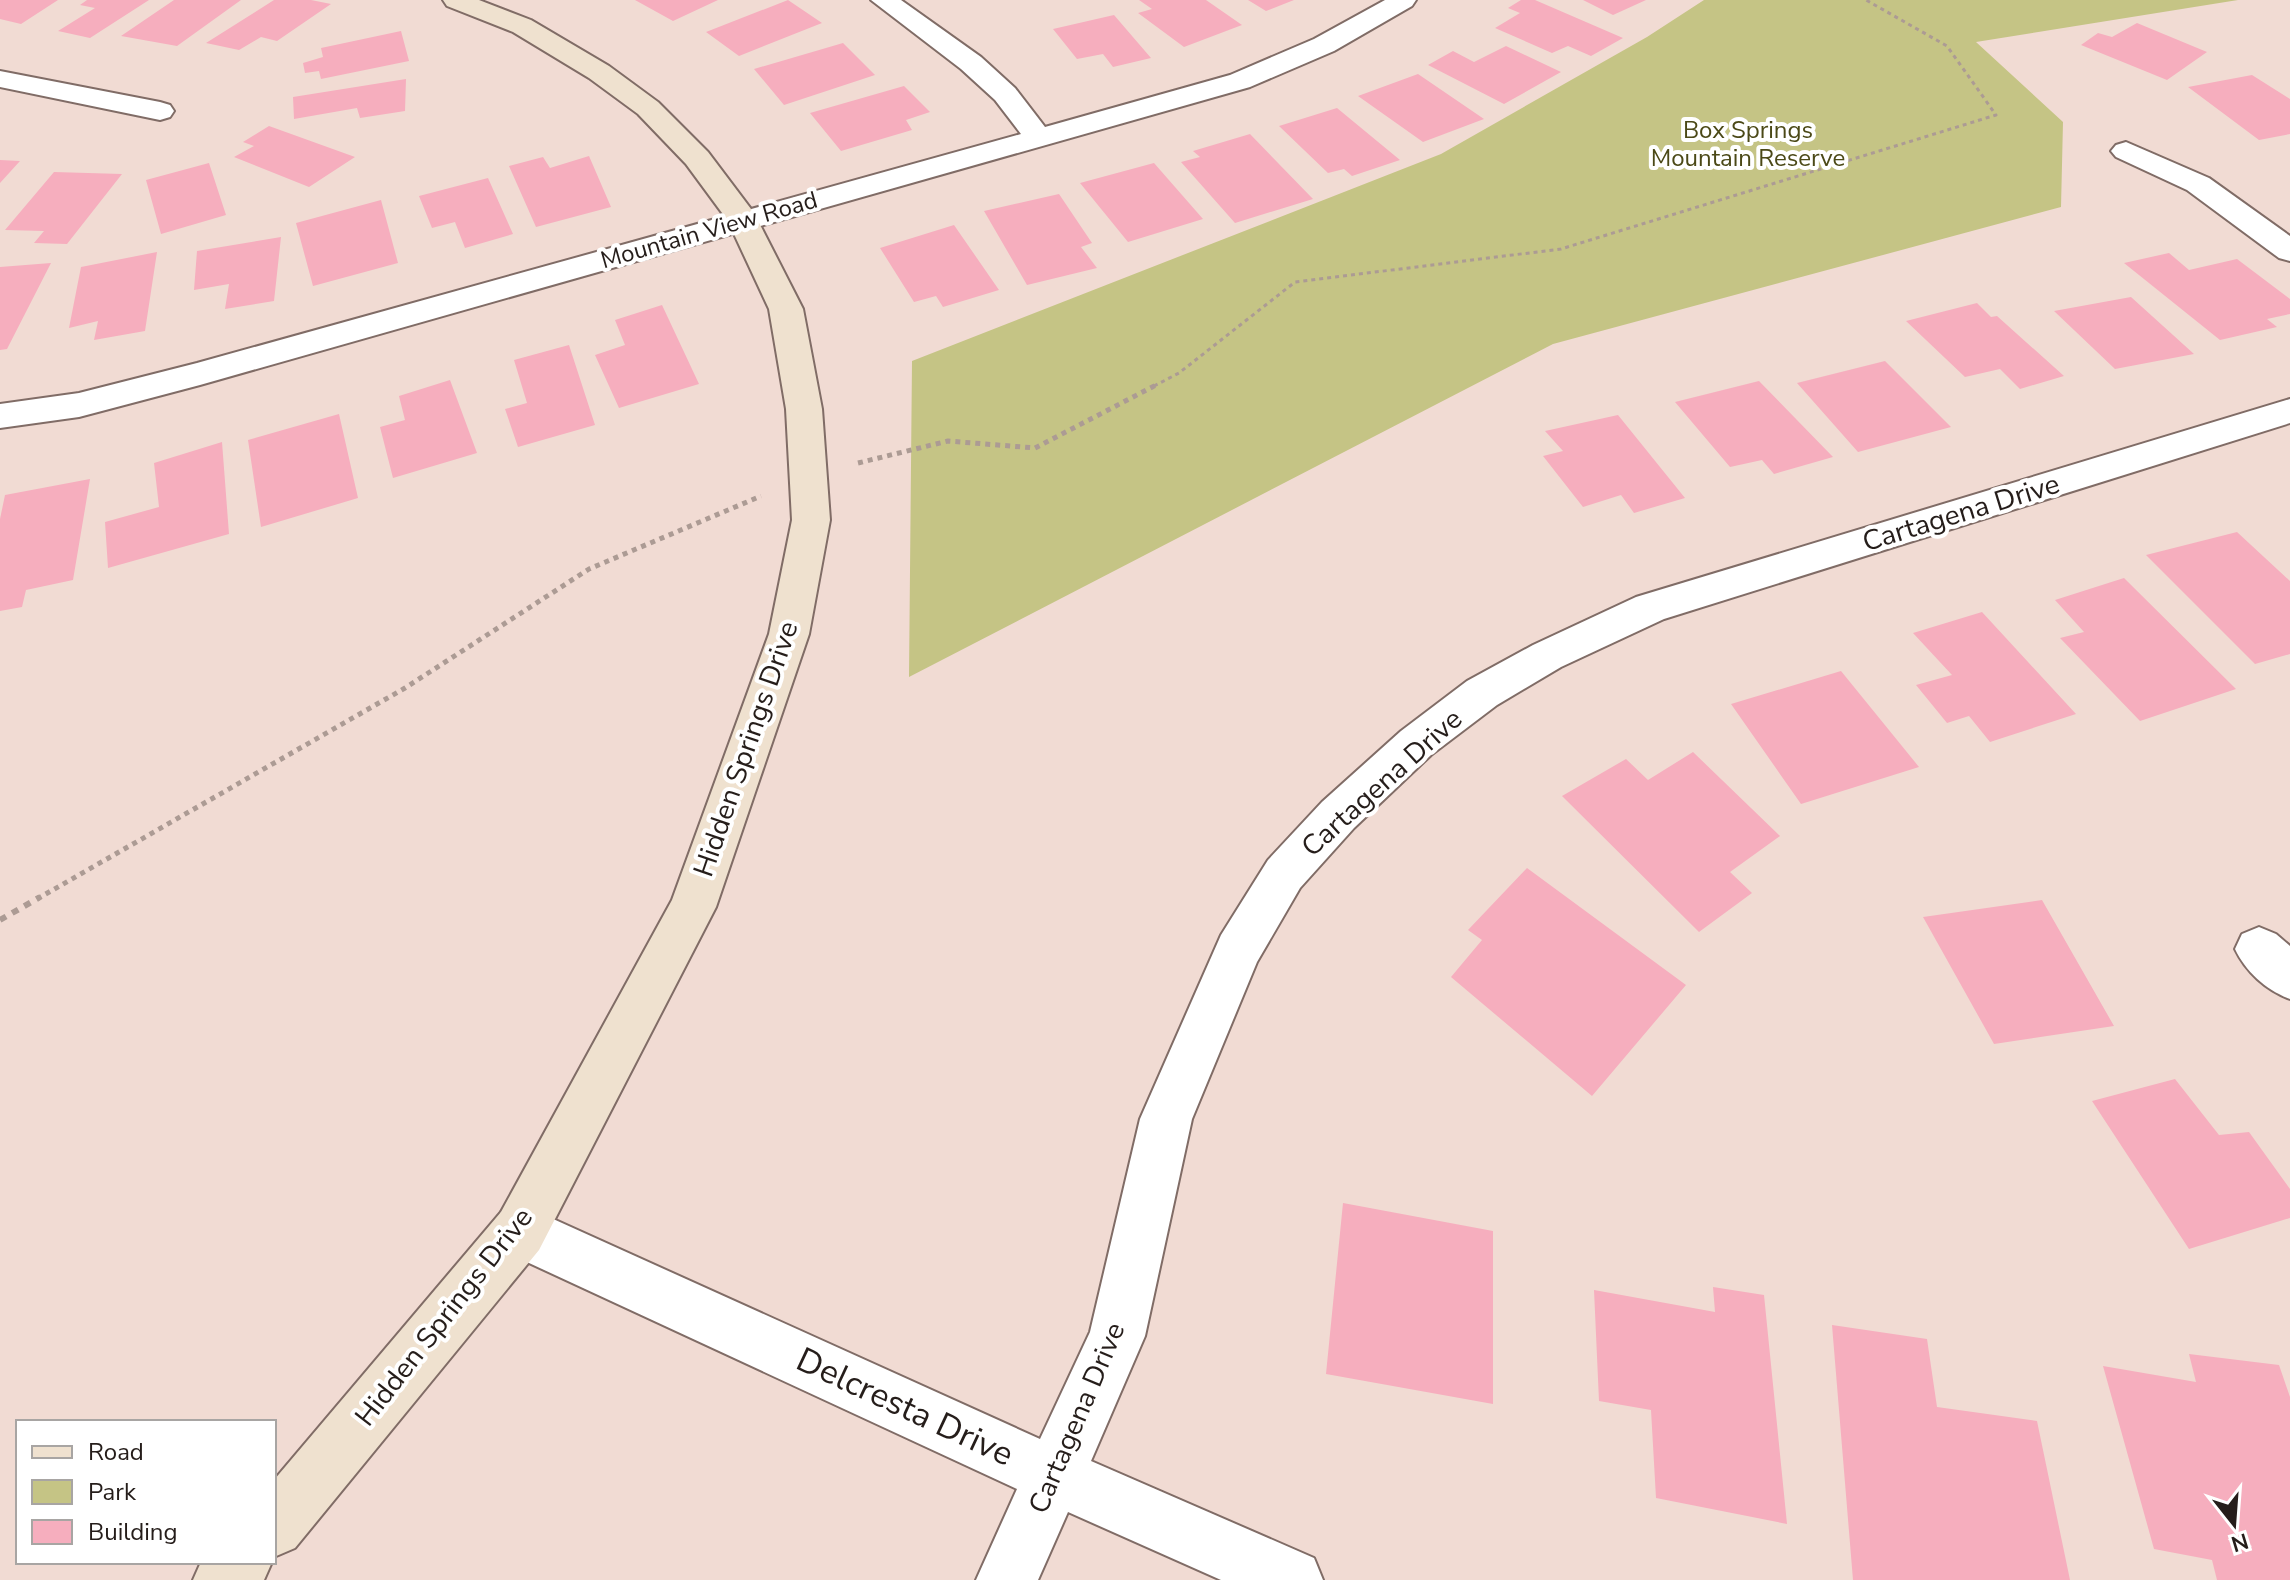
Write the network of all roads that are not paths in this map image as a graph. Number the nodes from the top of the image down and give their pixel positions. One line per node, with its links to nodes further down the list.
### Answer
1 (456, 0): 8 (street, Hidden Springs Drive)
2 (884, 0): 6 (street)
3 (1403, 0): 6 (street, Mountain View Road)
4 (0, 79): 5 (street)
5 (160, 111)
6 (1039, 138): 8 (street, Mountain View Road)
7 (2126, 151): 9 (street)
8 (743, 220): 11 (street, Mountain View Road); 12 (street, Hidden Springs Drive)
9 (2290, 251)
10 (2290, 411): 13 (street, Cartagena Drive)
11 (0, 416)
12 (520, 1231): 13 (street, Delcresta Drive); 14 (street, Hidden Springs Drive)
13 (1053, 1475): 17 (street, Cartagena Drive); 18 (street, Delcresta Drive)
14 (276, 1525)
15 (239, 1564): 16 (street)
16 (224, 1580)
17 (1007, 1580)
18 (1292, 1580)

